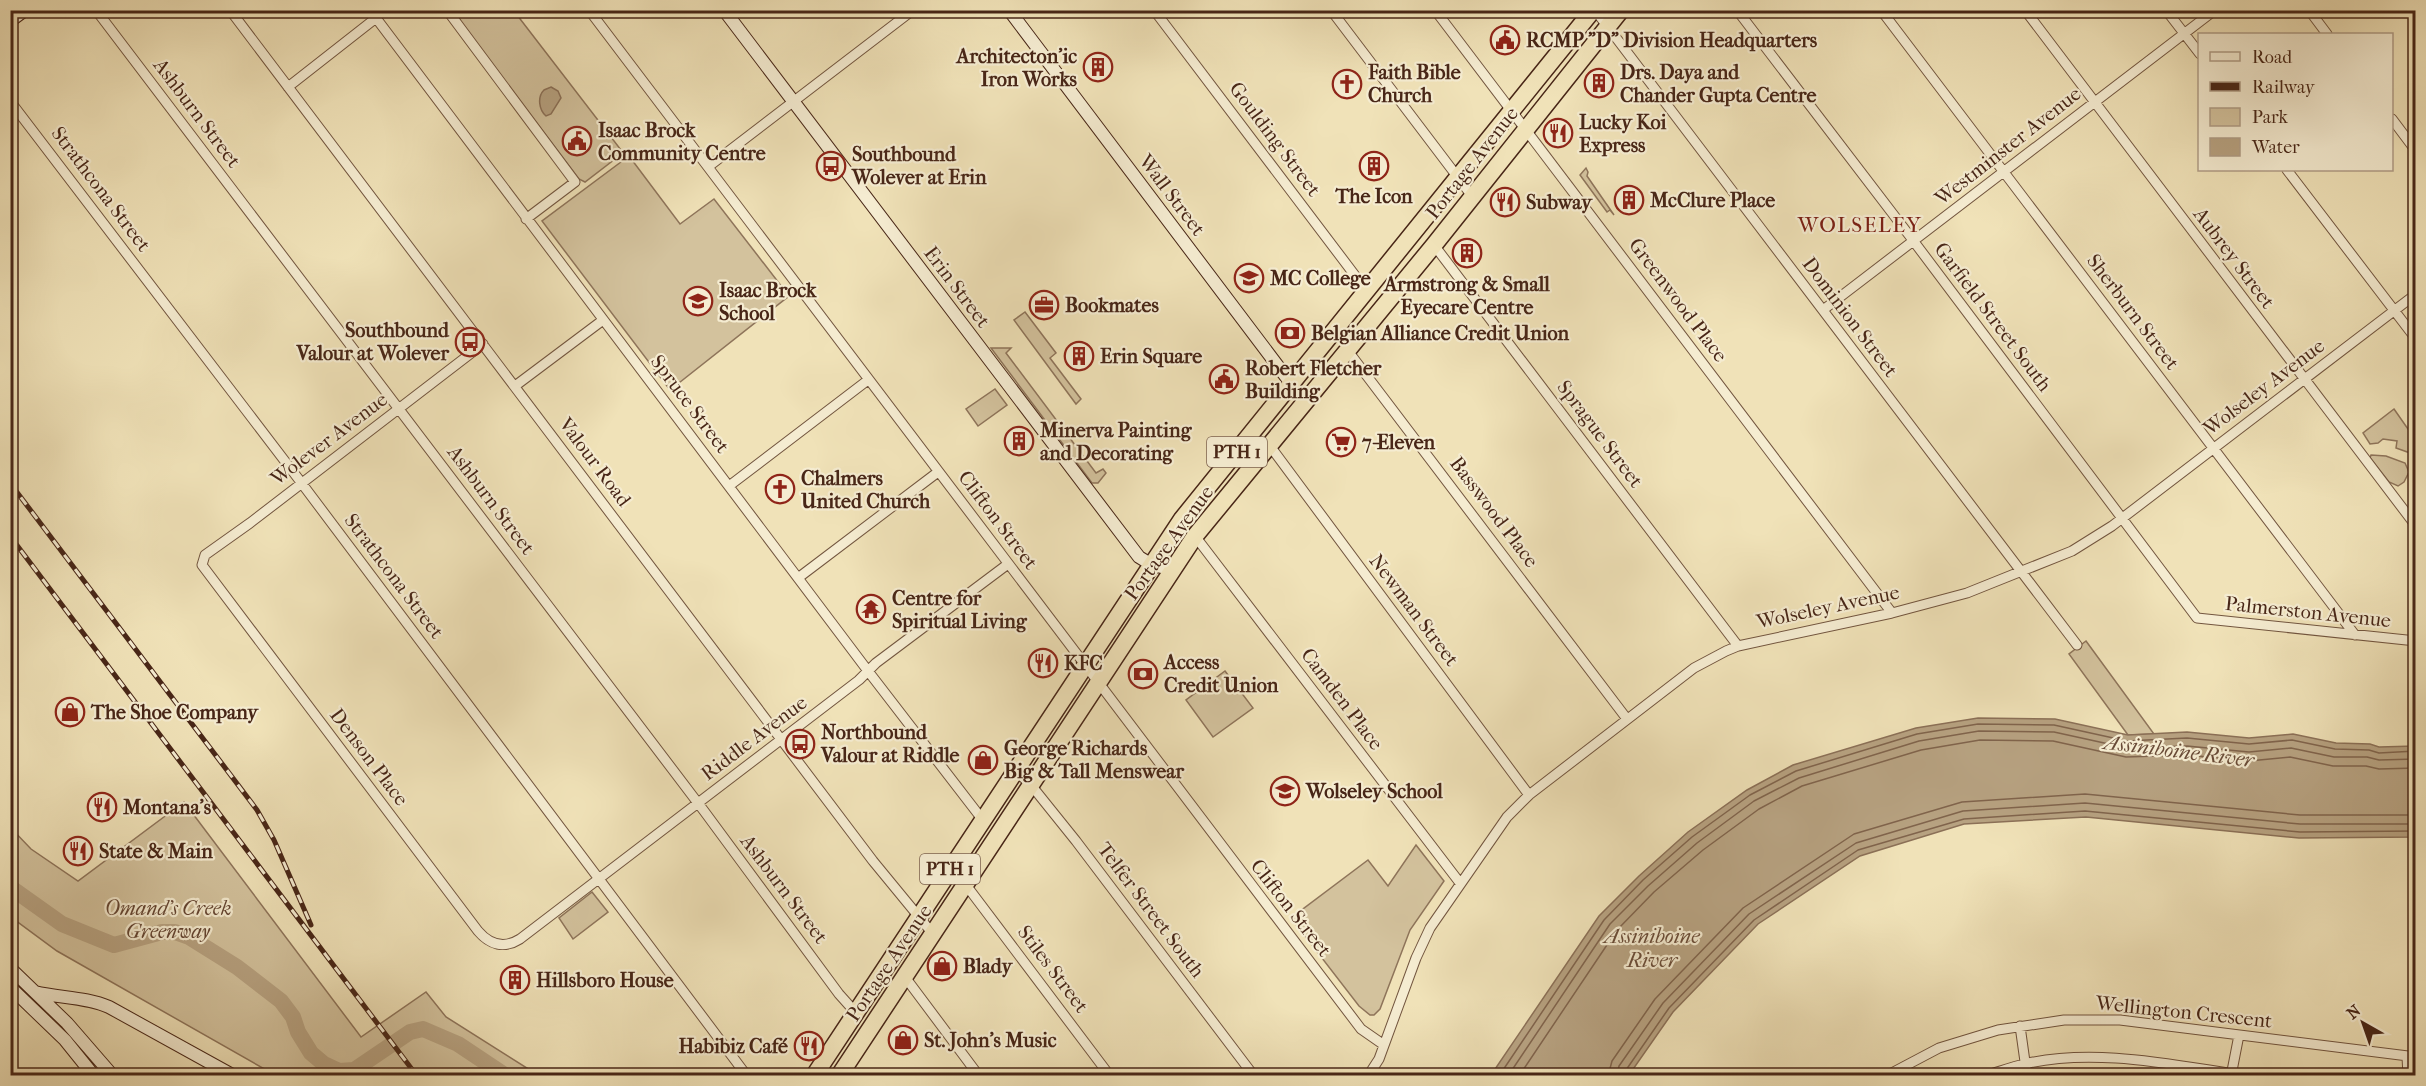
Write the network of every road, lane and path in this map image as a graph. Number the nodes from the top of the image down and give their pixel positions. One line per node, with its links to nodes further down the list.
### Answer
1 (25, 10): 21 (main road)
2 (96, 10): 56 (street, Ashburn Street)
3 (230, 10): 26 (street, Valour Road)
4 (447, 10): 39 (street)
5 (589, 10): 34 (street, Clifton Street)
6 (724, 10): 28 (main road, Erin Street)
7 (913, 10): 28 (street)
8 (1009, 10): 53 (main road, Wall Street)
9 (1154, 10): 42 (street, Goulding Street)
10 (1331, 10): 37 (street)
11 (1435, 10): 30 (street, Greenwood Place)
12 (1594, 10): 22 (street, Dominion Street); 30 (highway, Portage Avenue / PTH 1)
13 (1621, 10): 22 (highway, Portage Avenue / PTH 1)
14 (1737, 10): 40 (street, Garfield Street South)
15 (1881, 10): 36 (street, Sherburn Street)
16 (2025, 10): 29 (street, Aubrey Street)
17 (2166, 10): 24 (street)
18 (2215, 10): 24 (street, Westminster Avenue)
19 (2309, 10): 23 (street)
20 (373, 14): 26 (street); 39 (street, Spruce Street)
21 (10, 21)
22 (1607, 28): 32 (highway, Portage Avenue / PTH 1); 44 (street, Dominion Street)
23 (2326, 33)
24 (2184, 34): 25 (street); 29 (street, Westminster Avenue)
25 (2198, 53)
26 (288, 87): 49 (street, Valour Road)
27 (10, 101): 60 (street, Strathcona Street)
28 (793, 102): 34 (street); 66 (main road, Erin Street)
29 (2095, 102): 36 (street, Westminster Avenue); 52 (street, Aubrey Street)
30 (1512, 110): 32 (street, Greenwood Place); 37 (highway, Portage Avenue / PTH 1)
31 (2393, 122): 33 (street)
32 (1525, 129): 38 (highway, Portage Avenue / PTH 1); 71 (street, Greenwood Place)
33 (2415, 151)
34 (708, 166): 51 (street, Clifton Street)
35 (2288, 171): 45 (street)
36 (2005, 172): 40 (street, Westminster Avenue); 58 (street, Sherburn Street)
37 (1458, 177): 38 (street); 42 (highway, Portage Avenue / PTH 1)
38 (1472, 196): 41 (highway, Portage Avenue / PTH 1)
39 (526, 219): 46 (street, Spruce Street)
40 (1914, 242): 44 (street, Westminster Avenue); 62 (street, Garfield Street South)
41 (1434, 245): 50 (highway, Portage Avenue / PTH 1); 76 (street, Sprague Street)
42 (1366, 290): 47 (highway, Portage Avenue / PTH 1)
43 (2415, 294): 45 (street, Wolseley Avenue)
44 (1823, 310): 69 (street, Dominion Street)
45 (2394, 310): 48 (street); 52 (street, Wolseley Avenue)
46 (603, 320): 54 (street); 61 (street, Spruce Street)
47 (1340, 323): 50 (street, Basswood Place); 53 (highway, Portage Avenue / PTH 1)
48 (2415, 339)
49 (483, 344): 54 (street, Valour Road); 56 (street, Wolever Avenue)
50 (1348, 351): 55 (highway, Portage Avenue / PTH 1); 80 (street, Basswood Place)
51 (868, 380): 59 (street, Clifton Street); 61 (street)
52 (2303, 380): 58 (street, Wolseley Avenue); 63 (street, Aubrey Street)
53 (1292, 384): 55 (main road, Wall Street); 66 (highway, Portage Avenue / PTH 1)
54 (515, 387): 81 (street, Valour Road)
55 (1305, 402): 57 (highway, Portage Avenue / PTH 1)
56 (399, 409): 60 (street, Wolever Avenue); 85 (street, Ashburn Street)
57 (1270, 446): 64 (highway, Portage Avenue / PTH 1); 84 (street, Newman Street)
58 (2213, 448): 62 (street, Wolseley Avenue); 73 (street, Sherburn Street)
59 (938, 472): 65 (street, Clifton Street); 70 (street)
60 (302, 483): 67 (street, Wolever Avenue); 87 (street, Strathcona Street)
61 (729, 486): 70 (street, Spruce Street)
62 (2122, 518): 69 (street, Wolseley Avenue); 72 (street, Garfield Street South)
63 (2415, 526)
64 (1195, 536): 68 (highway, Portage Avenue / PTH 1); 88 (street, Camden Place)
65 (1008, 564): 77 (street, Clifton Street); 78 (street, Riddle Avenue)
66 (1152, 565): 68 (main road); 77 (highway, Portage Avenue / PTH 1)
67 (202, 566): 92 (street, Denson Place)
68 (1173, 569): 79 (highway, Portage Avenue / PTH 1)
69 (2021, 572): 71 (street, Wolseley Avenue); 75 (street, Dominion Street)
70 (798, 578): 78 (street, Spruce Street)
71 (1892, 613): 76 (street, Wolseley Avenue)
72 (2197, 618): 73 (street, Palmerston Avenue)
73 (2355, 635): 74 (street, Palmerston Avenue)
74 (2415, 641)
75 (2077, 645)
76 (1738, 646): 80 (street, Wolseley Avenue)
77 (1085, 665): 79 (street, Clifton Street); 82 (highway, Portage Avenue / PTH 1)
78 (868, 671): 81 (street, Riddle Avenue); 86 (street, Spruce Street)
79 (1098, 682): 83 (highway, Portage Avenue / PTH 1); 100 (street, Clifton Street)
80 (1627, 719): 84 (street, Wolseley Avenue)
81 (782, 739): 85 (street, Riddle Avenue); 90 (street, Valour Road)
82 (1015, 770): 83 (street, Telfer Street South); 86 (highway, Portage Avenue / PTH 1)
83 (1031, 785): 89 (highway, Portage Avenue / PTH 1); 111 (street, Telfer Street South)
84 (1529, 795): 88 (street, Wolseley Avenue)
85 (698, 803): 87 (street, Riddle Avenue); 97 (street, Ashburn Street)
86 (982, 819): 90 (highway, Portage Avenue / PTH 1)
87 (598, 879): 92 (street, Riddle Avenue); 108 (street, Strathcona Street)
88 (1460, 883): 100 (street, Wolseley Avenue)
89 (966, 885): 91 (highway, Portage Avenue / PTH 1); 110 (street, Stiles Street)
90 (918, 918): 91 (street, Valour Road); 97 (highway, Portage Avenue / PTH 1)
91 (933, 934): 94 (highway, Portage Avenue / PTH 1)
92 (520, 939)
93 (10, 968): 96 (main road)
94 (905, 977): 103 (highway, Portage Avenue / PTH 1); 109 (street)
95 (10, 987): 105 (main road)
96 (35, 992): 106 (main road); 107 (main road)
97 (856, 1013): 103 (highway, Portage Avenue / PTH 1)
98 (2020, 1026): 99 (street, Wellington Crescent); 102 (street); 113 (street, Wellington Crescent)
99 (2239, 1035): 101 (street, Wellington Crescent); 104 (street)
100 (1384, 1046): 112 (street, Wolseley Avenue)
101 (2411, 1057): 117 (street)
102 (2025, 1063): 104 (street); 114 (street); 115 (street)
103 (826, 1070)
104 (2232, 1074): 116 (street)
105 (93, 1076)
106 (113, 1076)
107 (234, 1076)
108 (747, 1076)
109 (979, 1076)
110 (1110, 1076)
111 (1254, 1076)
112 (1368, 1076)
113 (1886, 1076)
114 (1984, 1076)
115 (2027, 1076)
116 (2249, 1076)
117 (2408, 1076)

